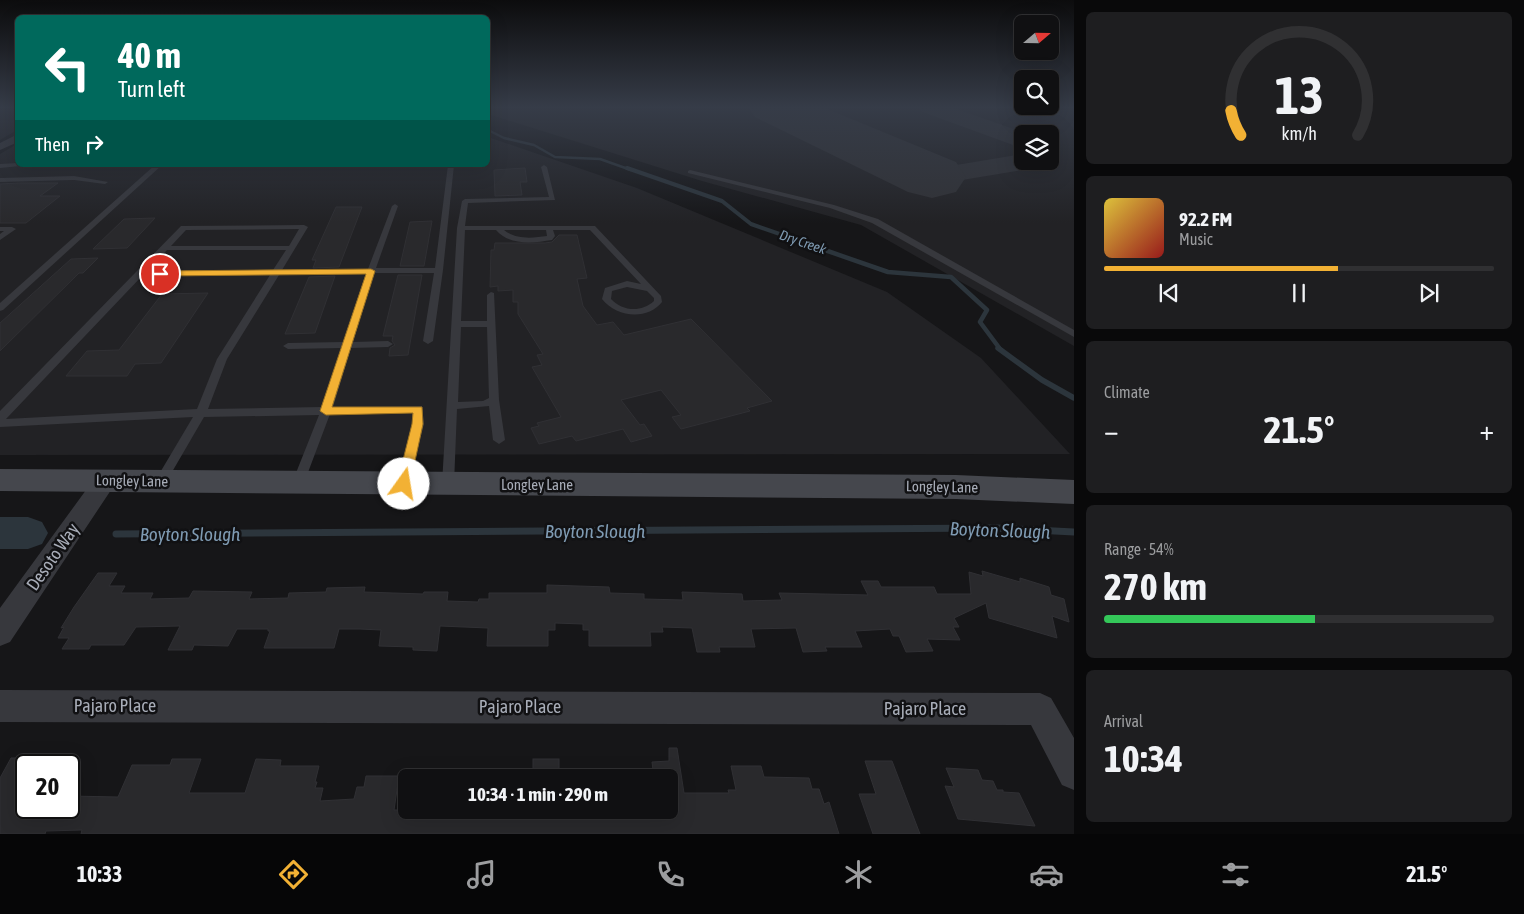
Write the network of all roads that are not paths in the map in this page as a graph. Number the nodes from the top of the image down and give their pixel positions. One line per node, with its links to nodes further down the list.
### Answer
1 (15, 165): 2 (lane)
2 (0, 166)
3 (157, 167): 21 (lane)
4 (451, 167): 15 (lane)
5 (544, 167): 10 (lane)
6 (690, 172): 24 (lane)
7 (0, 180): 8 (lane)
8 (105, 182)
9 (395, 206): 16 (lane)
10 (461, 228): 19 (lane); 22 (lane)
11 (0, 229): 12 (lane)
12 (0, 238)
13 (164, 248): 14 (lane); 14 (lane); 18 (lane)
14 (291, 248): 17 (lane)
15 (439, 270): 16 (lane); 25 (lane)
16 (371, 271): 17 (lane); 26 (lane)
17 (276, 272): 18 (lane); 32 (lane)
18 (140, 274): 33 (lane)
19 (650, 289): 19 (lane)
20 (491, 295): 23 (lane)
21 (0, 308)
22 (456, 324): 23 (lane); 30 (lane)
23 (492, 324): 29 (lane)
24 (1074, 334)
25 (428, 341)
26 (347, 344): 27 (lane); 28 (lane); 31 (lane)
27 (388, 344)
28 (288, 346)
29 (494, 400): 30 (lane); 35 (lane)
30 (452, 406): 41 (lane)
31 (326, 411): 32 (lane); 39 (lane); 40 (lane)
32 (201, 413): 34 (lane); 38 (lane)
33 (0, 418)
34 (0, 423)
35 (499, 440)
36 (0, 480): 37 (main road, Longley Lane)
37 (105, 481): 38 (main road, Longley Lane); 43 (street, Desoto Way)
38 (161, 481): 39 (main road, Longley Lane)
39 (298, 483): 40 (main road, Longley Lane)
40 (404, 484): 41 (main road, Longley Lane)
41 (448, 484): 42 (main road, Longley Lane)
42 (1074, 492)
43 (0, 632)
44 (0, 706): 45 (street, Pajaro Place)
45 (1074, 773)

